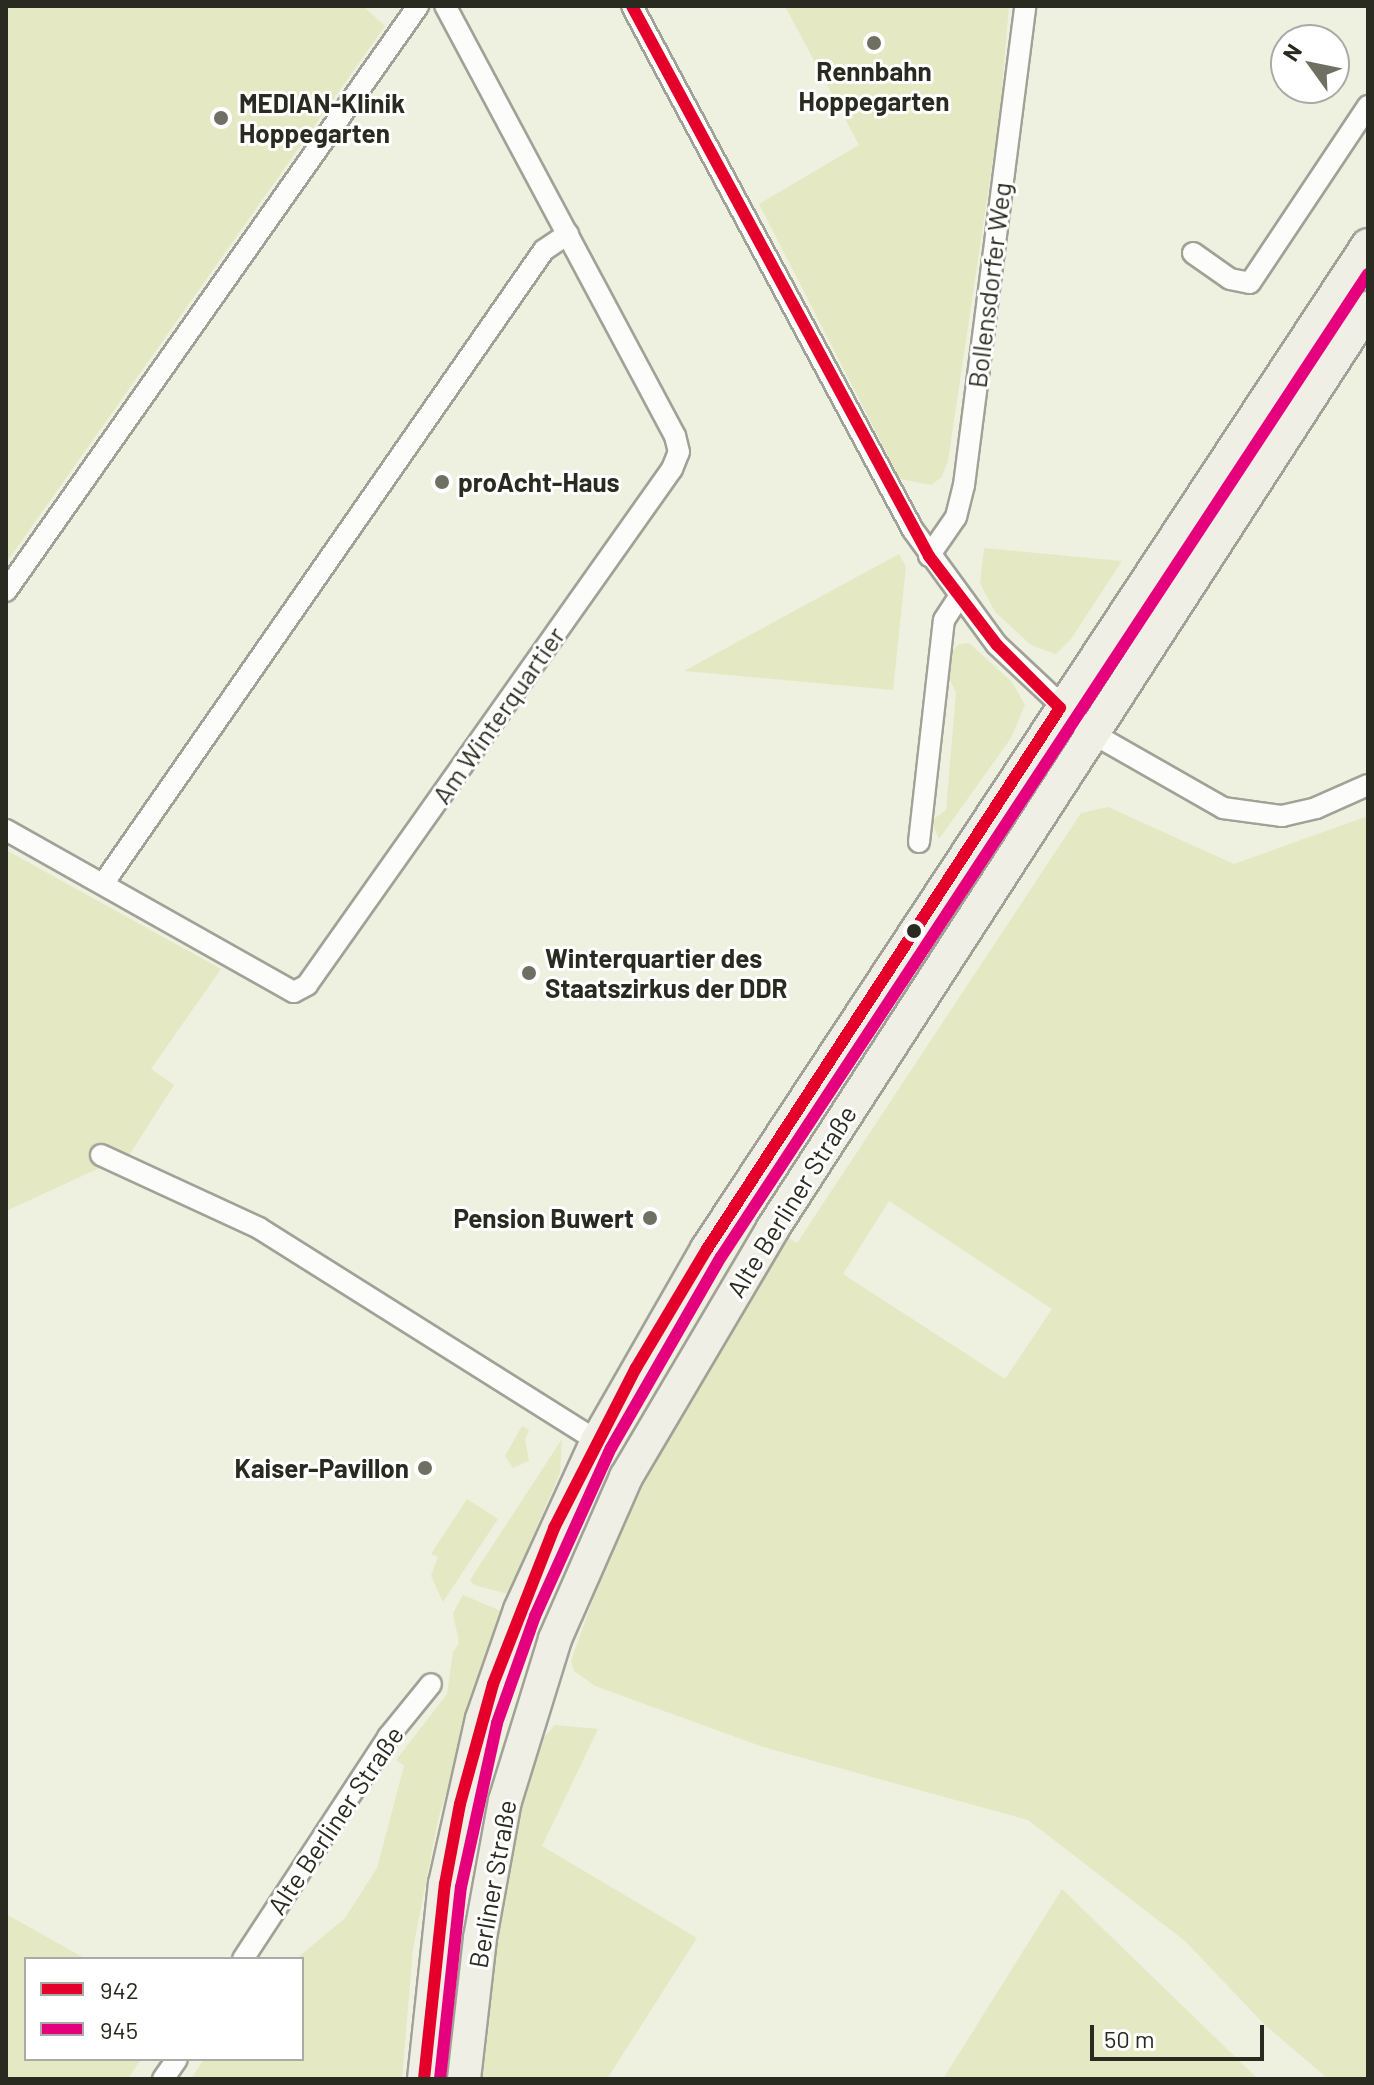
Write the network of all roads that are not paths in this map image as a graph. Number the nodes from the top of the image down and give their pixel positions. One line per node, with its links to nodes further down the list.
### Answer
1 (418, 6): 11 (street)
2 (445, 6): 6 (street, Am Winterquartier)
3 (632, 6): 10 (street)
4 (1025, 6): 10 (street, Bollensdorfer Weg)
5 (1368, 106): 8 (street)
6 (568, 234): 18 (street); 18 (street, Am Winterquartier)
7 (1368, 245): 13 (main road, Alte Berliner Straße)
8 (1193, 253)
9 (1368, 308): 14 (main road, Alte Berliner Straße)
10 (929, 556): 12 (street)
11 (6, 591)
12 (959, 597): 13 (street); 17 (street)
13 (1060, 708): 14 (street); 20 (main road, Alte Berliner Straße)
14 (1090, 732): 15 (street); 23 (main road, Alte Berliner Straße)
15 (1368, 785)
16 (6, 830): 18 (street, Am Winterquartier)
17 (919, 842)
18 (103, 884)
19 (101, 1155): 20 (street)
20 (597, 1441): 22 (main road, Alte Berliner Straße)
21 (431, 1684): 24 (street, Alte Berliner Straße)
22 (493, 1684): 27 (main road, Berliner Straße)
23 (535, 1693): 28 (main road, Berliner Straße)
24 (244, 1957)
25 (176, 2061): 26 (street)
26 (163, 2079)
27 (424, 2079)
28 (464, 2079)

